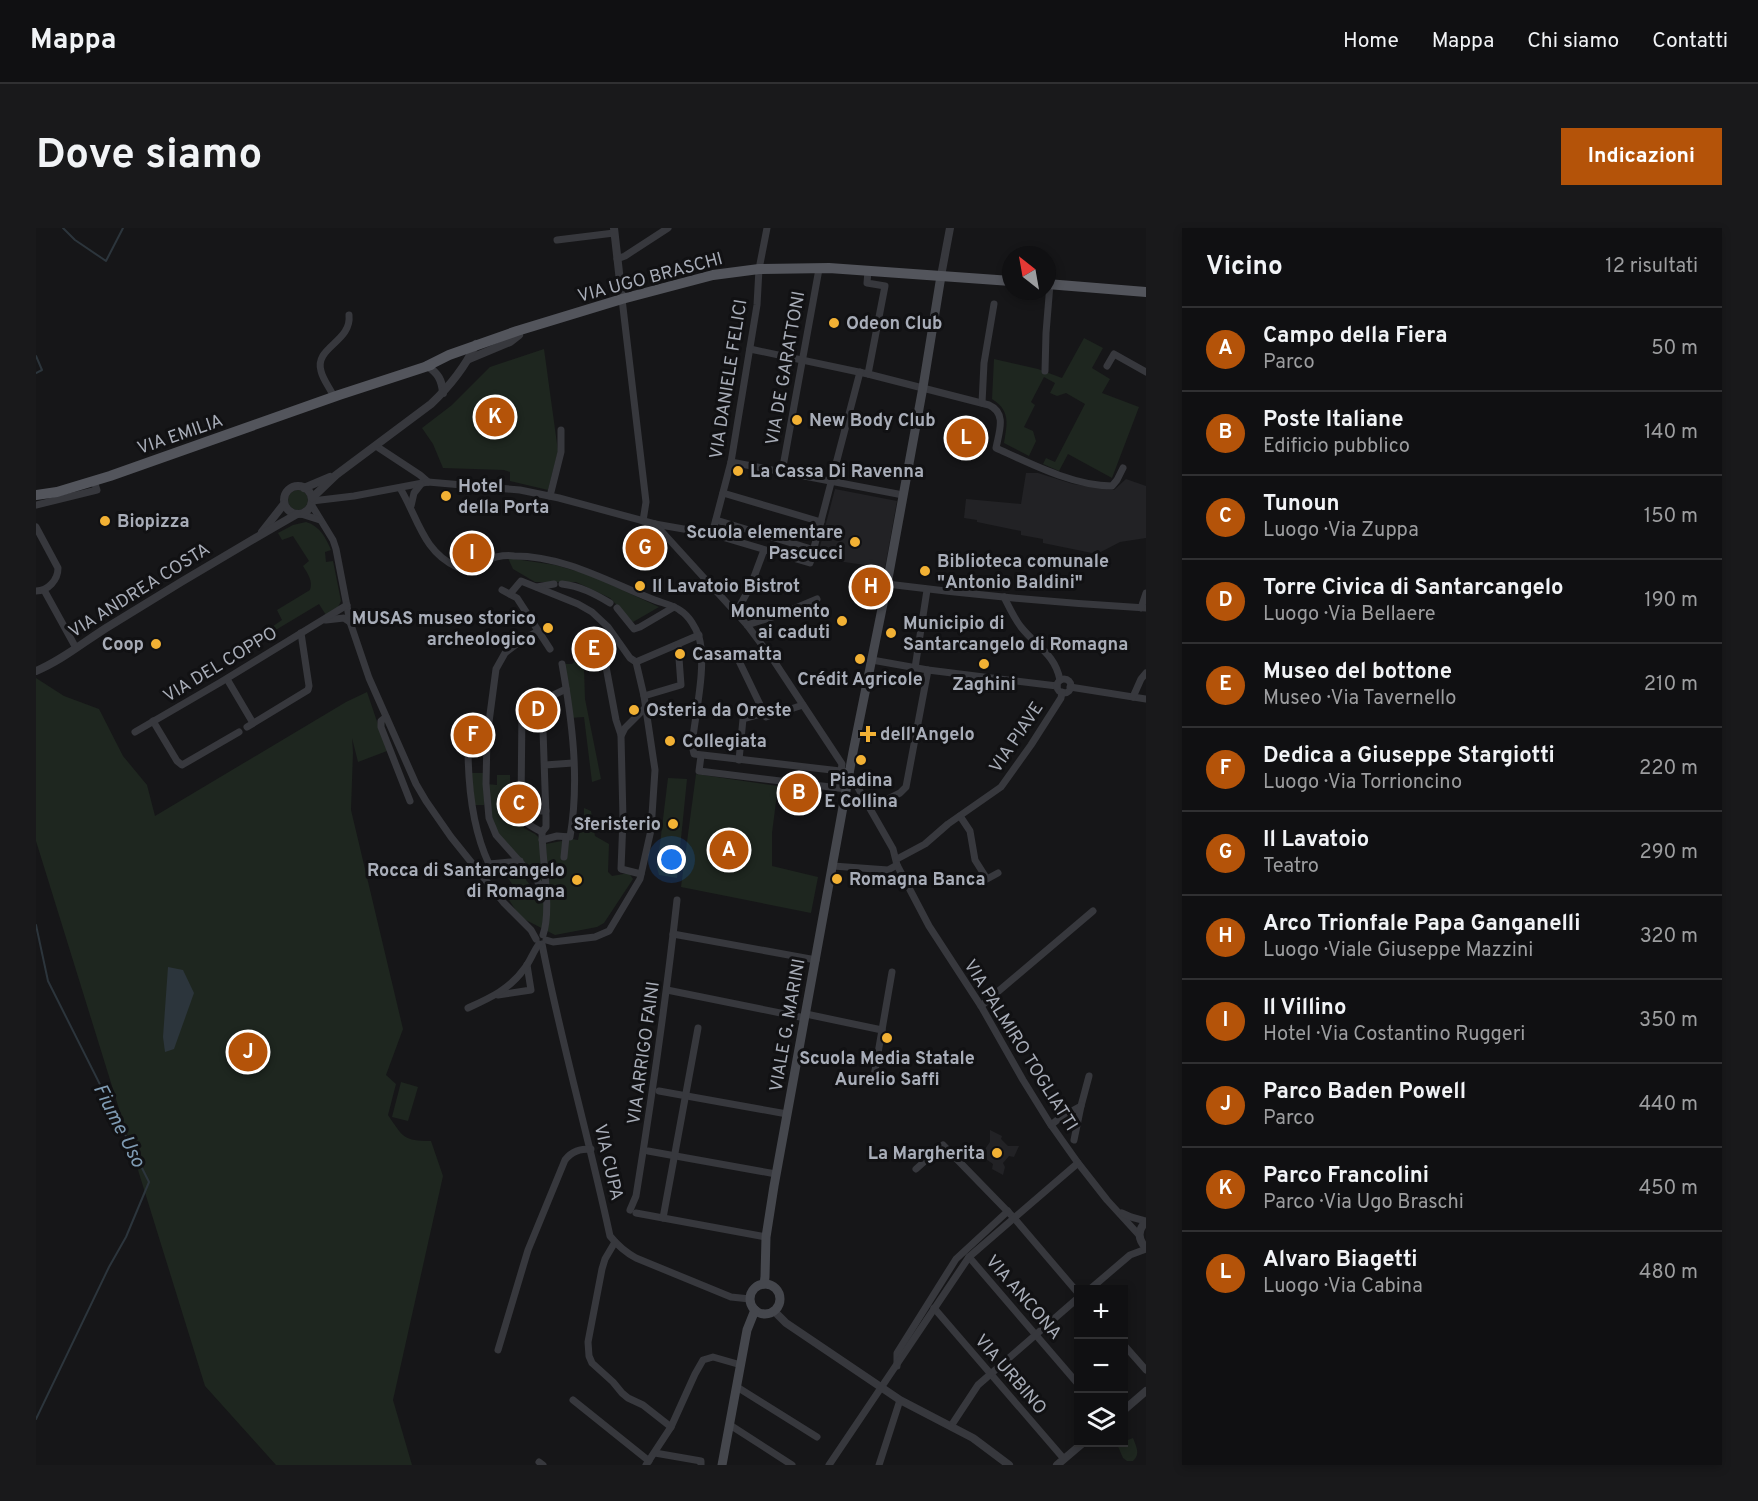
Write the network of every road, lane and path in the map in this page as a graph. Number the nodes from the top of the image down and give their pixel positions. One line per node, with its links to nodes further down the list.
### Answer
1 (668, 228): 6 (street)
2 (766, 228): 7 (street, VIA DANIELE FELICI)
3 (950, 228): 10 (street)
4 (614, 231): 5 (street); 6 (street)
5 (557, 240)
6 (617, 259): 14 (street)
7 (759, 269): 8 (main road, VIA UGO BRASCHI); 14 (main road, VIA UGO BRASCHI); 19 (street, VIA DANIELE FELICI)
8 (819, 269): 9 (main road, VIA UGO BRASCHI); 21 (street, VIA DE GARATTONI)
9 (868, 271): 10 (main road, VIA UGO BRASCHI); 26 (street)
10 (941, 276): 11 (main road, VIA UGO BRASCHI); 27 (main road, VIALE G. MARINI)
11 (1002, 280)
12 (1056, 285): 13 (main road)
13 (1146, 292)
14 (622, 299): 18 (main road, VIA UGO BRASCHI); 53 (street)
15 (1047, 300): 24 (street)
16 (994, 304): 30 (street)
17 (349, 315): 29 (street)
18 (549, 322): 20 (main road, VIA UGO BRASCHI); 20 (main road, VIA UGO BRASCHI)
19 (750, 349): 21 (street); 33 (street, VIA DANIELE FELICI)
20 (473, 352): 22 (main road, VIA UGO BRASCHI); 28 (street)
21 (801, 360): 26 (street); 35 (street, VIA DE GARATTONI)
22 (427, 366): 28 (street); 29 (main road, VIA EMILIA)
23 (1107, 366): 25 (street)
24 (1045, 371)
25 (1146, 372)
26 (864, 373): 27 (street); 38 (street)
27 (923, 387): 30 (street); 44 (main road, VIALE G. MARINI)
28 (443, 393): 32 (street)
29 (334, 397): 37 (main road, VIA EMILIA)
30 (982, 403): 34 (street)
31 (561, 430): 45 (street)
32 (376, 446): 36 (street); 39 (street)
33 (731, 462): 35 (street); 42 (street, VIA DANIELE FELICI)
34 (1123, 468)
35 (782, 472): 38 (street)
36 (336, 475): 40 (street); 46 (street)
37 (94, 481): 43 (main road, VIA EMILIA); 48 (street)
38 (832, 482): 44 (street); 54 (street)
39 (424, 483): 41 (street); 45 (street); 49 (street)
40 (304, 488): 46 (street); 47 (street)
41 (400, 488): 46 (street); 49 (street)
42 (723, 493): 52 (street, VIA DANIELE FELICI); 54 (street)
43 (36, 495)
44 (903, 495): 63 (main road, VIALE G. MARINI)
45 (549, 496): 53 (street)
46 (312, 501): 50 (street); 51 (street)
47 (284, 504): 50 (street); 58 (street, VIA ANDREA COSTA)
48 (36, 505)
49 (411, 506): 73 (street)
50 (299, 514): 51 (street); 58 (street, VIA ANDREA COSTA)
51 (320, 520): 72 (street)
52 (716, 520): 57 (street, VIA DANIELE FELICI); 59 (street)
53 (643, 521): 55 (street)
54 (821, 522): 60 (street)
55 (655, 524): 57 (street); 75 (street, VIA PALMIRO TOGLIATTI)
56 (36, 527): 65 (street)
57 (712, 534): 60 (street)
58 (258, 536): 83 (street, VIA ANDREA COSTA)
59 (808, 548)
60 (765, 550): 75 (street)
61 (554, 584): 64 (street)
62 (562, 584): 73 (street)
63 (887, 584): 67 (street); 86 (main road, VIALE G. MARINI)
64 (537, 586): 69 (street); 88 (street)
65 (40, 590): 83 (street)
66 (502, 590): 69 (street)
67 (927, 590): 70 (street); 90 (street)
68 (1146, 593): 74 (street)
69 (510, 594): 79 (street)
70 (1004, 597): 74 (street); 95 (street)
71 (816, 599): 78 (street)
72 (347, 605): 76 (street, VIA DEL COPPO); 77 (street)
73 (674, 607): 81 (street)
74 (1144, 608)
75 (736, 613): 78 (street, VIA PALMIRO TOGLIATTI)
76 (320, 621): 77 (street); 80 (street, VIA DEL COPPO)
77 (350, 622): 105 (street)
78 (747, 626): 102 (street, VIA PALMIRO TOGLIATTI)
79 (538, 631): 84 (street); 128 (street)
80 (301, 633): 94 (street, VIA DEL COPPO); 94 (street)
81 (699, 635): 82 (street); 111 (street)
82 (678, 645): 88 (street); 98 (street)
83 (76, 648): 92 (street, VIA ANDREA COSTA)
84 (550, 650)
85 (604, 656): 109 (street)
86 (872, 660): 90 (street); 116 (main road, VIALE G. MARINI)
87 (739, 661): 104 (street)
88 (636, 662): 98 (street)
89 (562, 664): 97 (street)
90 (915, 668): 91 (street)
91 (928, 670): 95 (street); 120 (street)
92 (36, 671)
93 (1146, 673): 99 (street)
94 (227, 679): 106 (street, VIA DEL COPPO)
95 (1060, 686): 96 (street); 96 (street); 123 (street, VIA PIAVE)
96 (1070, 687): 99 (street)
97 (566, 689): 101 (street); 113 (street)
98 (644, 696): 103 (street)
99 (1133, 697): 100 (street)
100 (1146, 699)
101 (542, 701): 114 (street); 121 (street)
102 (803, 705): 104 (street); 116 (street, VIA PALMIRO TOGLIATTI)
103 (646, 707): 109 (street); 132 (street)
104 (764, 713): 112 (street)
105 (386, 717): 119 (street); 137 (street)
106 (153, 721): 107 (street, VIA DEL COPPO); 108 (street)
107 (135, 732)
108 (239, 732)
109 (621, 736): 132 (street)
110 (468, 746): 128 (street)
111 (698, 755): 112 (street); 117 (street)
112 (739, 760): 115 (street)
113 (573, 763): 114 (street); 125 (street)
114 (545, 765): 122 (street)
115 (783, 765): 116 (street); 117 (street)
116 (845, 771): 118 (main road, VIALE G. MARINI); 120 (street, VIA PALMIRO TOGLIATTI)
117 (780, 781): 118 (street)
118 (847, 789): 130 (main road, VIALE G. MARINI)
119 (410, 801)
120 (870, 808): 129 (street, VIA PALMIRO TOGLIATTI)
121 (522, 811): 122 (street); 124 (street)
122 (546, 811): 124 (street)
123 (960, 816): 129 (street, VIA PIAVE); 131 (street)
124 (542, 832): 126 (street)
125 (568, 837): 126 (street); 127 (street)
126 (542, 840): 133 (street)
127 (564, 857)
128 (520, 861): 133 (street)
129 (897, 862): 130 (street); 143 (street, VIA PALMIRO TOGLIATTI)
130 (833, 866): 138 (main road, VIALE G. MARINI)
131 (998, 873)
132 (641, 874): 137 (street)
133 (546, 891): 137 (street)
134 (677, 900): 136 (street, VIA ARRIGO FAINI)
135 (1093, 911): 143 (street)
136 (673, 934): 138 (street); 141 (street, VIA ARRIGO FAINI)
137 (541, 939): 139 (street); 156 (street, VIA CUPA)
138 (816, 960): 145 (main road, VIALE G. MARINI)
139 (527, 965): 142 (street); 142 (street)
140 (892, 972): 147 (street)
141 (667, 990): 145 (street); 164 (street, VIA ARRIGO FAINI)
142 (497, 995): 144 (street)
143 (981, 1006): 154 (street, VIA PALMIRO TOGLIATTI)
144 (468, 1008)
145 (805, 1016): 147 (street); 153 (main road, VIALE G. MARINI)
146 (698, 1028): 151 (street)
147 (882, 1030): 149 (street)
148 (1089, 1076): 152 (street)
149 (873, 1082)
150 (659, 1090): 151 (street)
151 (686, 1096): 153 (street); 158 (street)
152 (1081, 1106): 154 (street); 155 (street)
153 (788, 1114): 161 (main road, VIALE G. MARINI)
154 (1051, 1125): 159 (street, VIA PALMIRO TOGLIATTI)
155 (1074, 1140)
156 (591, 1149): 169 (street, VIA CUPA); 185 (street)
157 (648, 1151): 158 (street)
158 (675, 1156): 161 (street); 164 (street)
159 (1078, 1163): 162 (street, VIA PALMIRO TOGLIATTI); 165 (street)
160 (916, 1169): 163 (street)
161 (776, 1174): 167 (main road, VIALE G. MARINI)
162 (1117, 1210): 166 (street); 168 (street, VIA PALMIRO TOGLIATTI)
163 (1008, 1211): 165 (street); 173 (street)
164 (663, 1218): 167 (street)
165 (1014, 1218): 172 (street); 177 (street)
166 (1146, 1221): 168 (street)
167 (766, 1237): 174 (main road, VIALE G. MARINI)
168 (1139, 1237): 170 (street); 171 (street)
169 (615, 1242): 178 (street); 201 (street)
170 (1146, 1248): 171 (street)
171 (1130, 1256): 175 (street)
172 (969, 1257): 176 (street); 183 (street, VIA ANCONA)
173 (940, 1283): 176 (street); 187 (street)
174 (764, 1284): 178 (main road); 182 (main road)
175 (1095, 1285)
176 (948, 1287): 180 (street)
177 (1074, 1291)
178 (750, 1299): 181 (main road)
179 (1074, 1300): 183 (street)
180 (934, 1308): 187 (street); 189 (street, VIA URBINO)
181 (755, 1310): 182 (main road); 186 (main road)
182 (774, 1311): 192 (street)
183 (1036, 1335): 189 (street); 190 (street, VIA ANCONA)
184 (1128, 1349): 188 (street)
185 (498, 1350)
186 (741, 1365): 191 (main road); 201 (street)
187 (897, 1366): 192 (street)
188 (1146, 1370)
189 (991, 1373): 200 (street); 205 (street, VIA URBINO)
190 (1074, 1379)
191 (737, 1387): 199 (main road); 202 (street)
192 (881, 1387): 195 (street); 210 (street)
193 (1146, 1391): 197 (street)
194 (1146, 1399): 198 (street)
195 (900, 1400): 200 (street); 211 (street)
196 (573, 1401): 206 (street)
197 (1128, 1406)
198 (1128, 1407)
199 (730, 1425): 208 (main road); 209 (street)
200 (951, 1426): 212 (street)
201 (671, 1427): 204 (street)
202 (817, 1437)
203 (1079, 1447): 205 (street)
204 (655, 1453): 206 (street); 207 (street)
205 (1061, 1462)
206 (648, 1463)
207 (701, 1465)
208 (722, 1465)
209 (792, 1465)
210 (829, 1465)
211 (879, 1465)
212 (1009, 1465)

